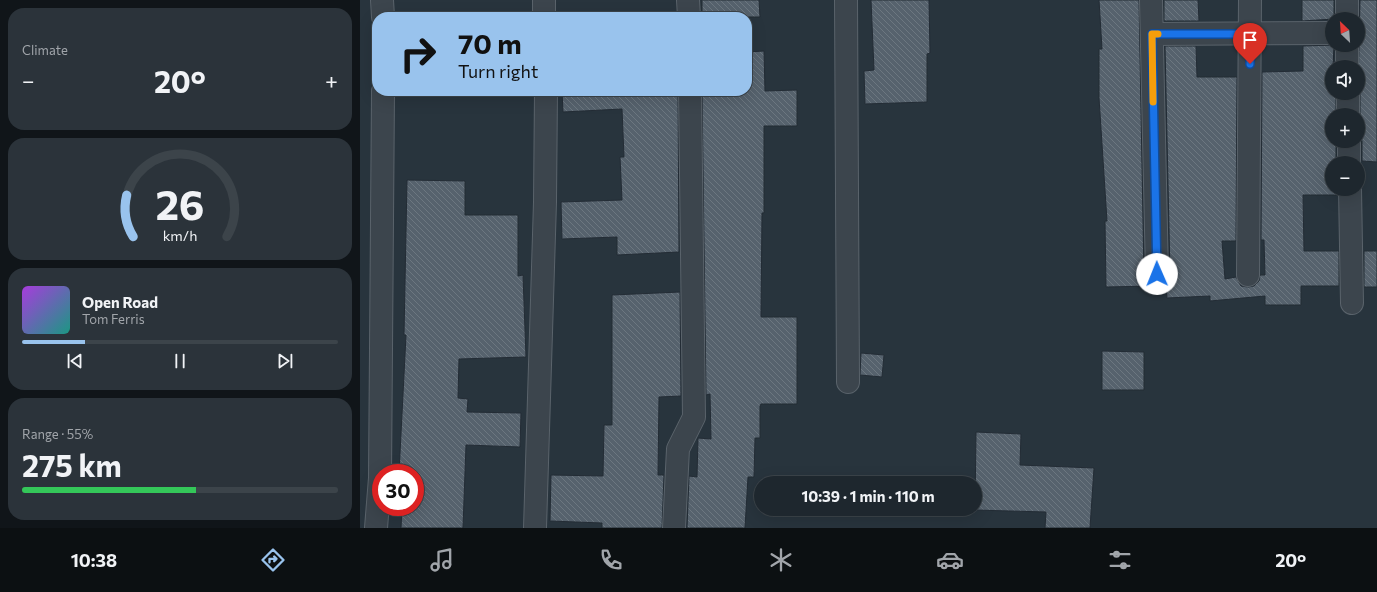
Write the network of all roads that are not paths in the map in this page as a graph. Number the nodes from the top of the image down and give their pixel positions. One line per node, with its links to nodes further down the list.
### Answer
1 (382, 0): 8 (street)
2 (544, 0): 9 (street)
3 (688, 0): 10 (street)
4 (846, 0): 22 (street)
5 (1151, 0): 13 (street)
6 (1250, 0): 14 (street)
7 (1347, 0): 11 (street)
8 (382, 12)
9 (544, 12)
10 (689, 12)
11 (1347, 12)
12 (1325, 33): 14 (street)
13 (1152, 34): 14 (street); 19 (street)
14 (1251, 34): 20 (street)
15 (383, 96): 23 (street)
16 (546, 96): 24 (street)
17 (690, 96): 25 (street)
18 (1350, 196): 21 (street)
19 (1157, 274)
20 (1248, 275)
21 (1352, 303)
22 (848, 382)
23 (376, 528)
24 (535, 528)
25 (674, 528)

